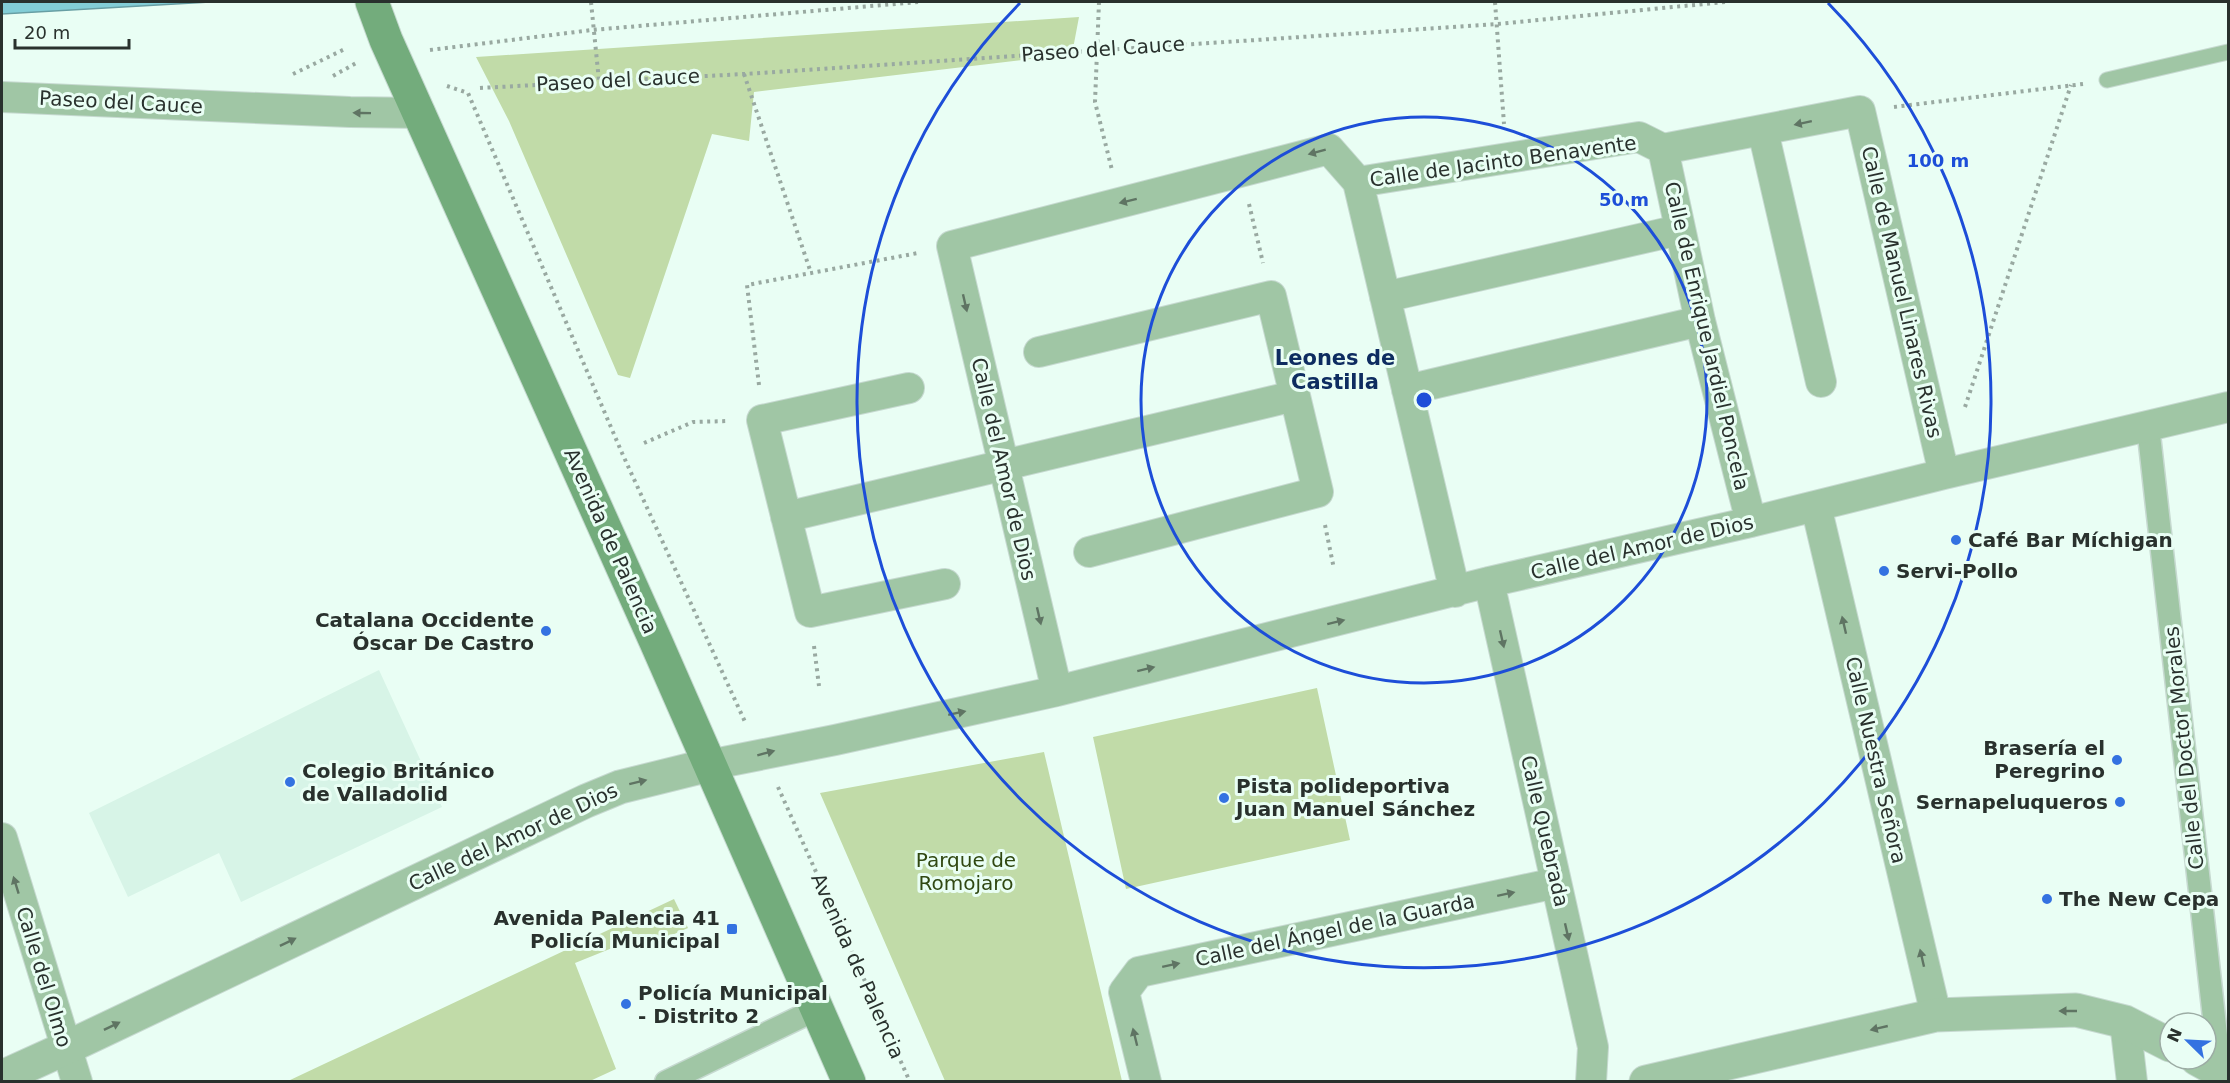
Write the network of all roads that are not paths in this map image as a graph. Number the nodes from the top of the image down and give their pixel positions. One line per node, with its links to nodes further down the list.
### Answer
1 (372, 2): 6 (main road, Avenida de Palencia)
2 (2229, 52): 3 (lane)
3 (2107, 81)
4 (2, 97): 6 (street, Paseo del Cauce, one-way to 4)
5 (1860, 111): 7 (street, Calle de Jacinto Benavente, one-way to 7); 22 (street, Calle de Manuel Linares Rivas)
6 (420, 113): 31 (main road, Avenida de Palencia)
7 (1763, 131): 8 (street, Calle de Jacinto Benavente); 15 (street)
8 (1663, 149): 9 (street, Calle de Jacinto Benavente); 10 (street, Calle de Enrique Jardiel Poncela)
9 (1358, 182): 11 (street, Calle de Jacinto Benavente, one-way to 11); 12 (street)
10 (1679, 230): 12 (street); 13 (street, Calle de Enrique Jardiel Poncela)
11 (952, 246): 21 (street, Calle del Amor de Dios, one-way to 21)
12 (1385, 297): 17 (street)
13 (1700, 321): 17 (street); 25 (street, Calle de Enrique Jardiel Poncela)
14 (1039, 352): 18 (street)
15 (1821, 382)
16 (909, 388): 24 (street)
17 (1407, 390): 29 (street)
18 (1294, 396): 21 (street); 26 (street)
19 (2229, 407): 20 (street, Calle del Amor de Dios)
20 (2148, 426): 22 (street, Calle del Amor de Dios); 35 (street, Calle del Doctor Morales)
21 (1004, 465): 24 (street); 30 (street, Calle del Amor de Dios, one-way to 30)
22 (1944, 474): 23 (street, Calle del Amor de Dios)
23 (1816, 506): 25 (street, Calle del Amor de Dios); 36 (street, Calle Nuestra Señora, one-way to 23)
24 (786, 517): 28 (street)
25 (1751, 522): 27 (street, Calle del Amor de Dios)
26 (1089, 552)
27 (1489, 582): 29 (street, Calle del Amor de Dios); 33 (street, Calle Quebrada, one-way to 33)
28 (945, 584)
29 (1455, 592): 30 (street, Calle del Amor de Dios, one-way to 29)
30 (1057, 691): 31 (street, Calle del Amor de Dios, one-way to 30)
31 (708, 765): 34 (main road, Avenida de Palencia); 39 (street, Calle del Amor de Dios, one-way to 31)
32 (2, 838): 39 (street, Calle del Olmo, one-way to 32)
33 (1556, 883): 44 (street, Calle del Ángel de la Guarda, one-way to 33); 45 (street, Calle Quebrada, one-way to 45)
34 (817, 1009): 42 (street); 43 (main road, Avenida de Palencia)
35 (2209, 1011)
36 (1936, 1015): 37 (street, one-way to 36); 46 (street, one-way to 46)
37 (2125, 1022): 38 (street); 47 (street)
38 (2158, 1039)
39 (66, 1048): 40 (street, Calle del Amor de Dios); 41 (street, Calle del Olmo)
40 (2, 1077)
41 (77, 1082)
42 (666, 1082)
43 (849, 1082)
44 (1146, 1082)
45 (1591, 1082)
46 (1646, 1082)
47 (2132, 1082)

